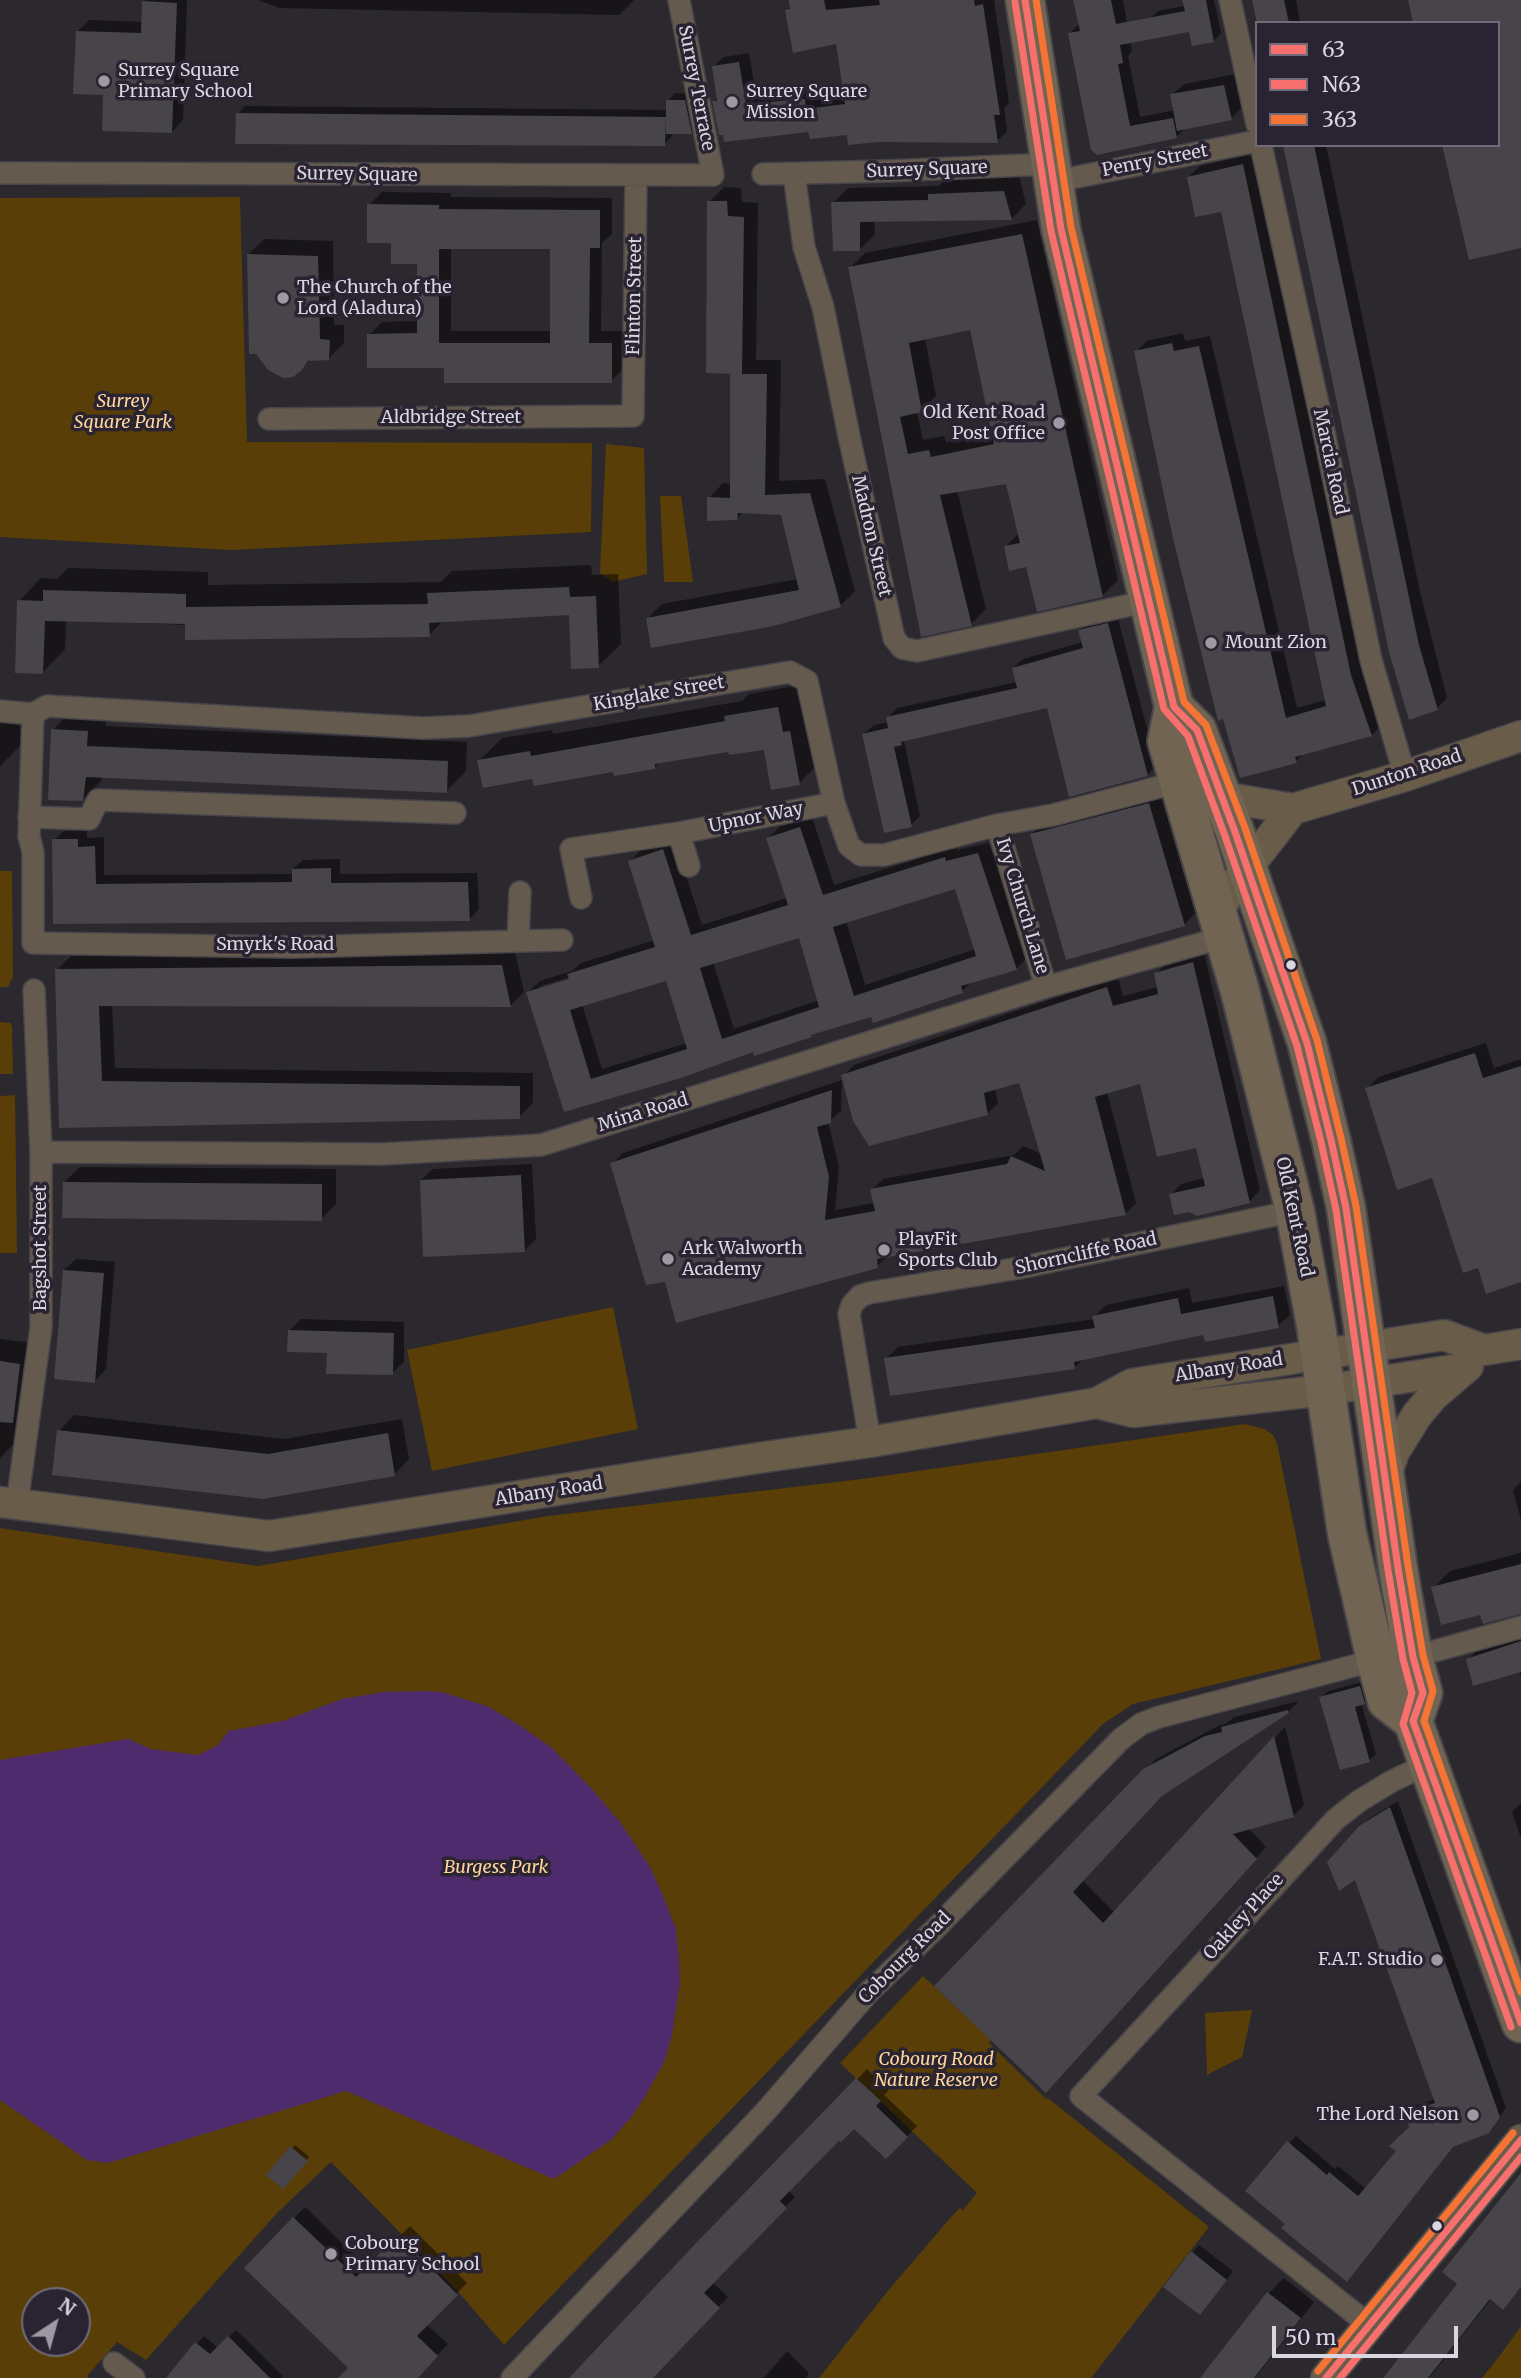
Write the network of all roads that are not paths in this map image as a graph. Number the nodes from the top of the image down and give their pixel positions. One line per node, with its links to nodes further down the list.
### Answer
1 (679, 0): 11 (street, Surrey Terrace)
2 (1025, 0): 8 (highway, Old Kent Road)
3 (1230, 0): 4 (street)
4 (1255, 115)
5 (1255, 141): 8 (street, Penry Street)
6 (1261, 147): 20 (street, Marcia Road)
7 (0, 173): 12 (street, Surrey Square)
8 (1051, 173): 10 (street, Surrey Square); 15 (highway, Old Kent Road)
9 (763, 174): 10 (street, Surrey Square)
10 (794, 174): 15 (street, Madron Street)
11 (713, 175): 12 (street, Surrey Square)
12 (636, 176): 13 (street, Flinton Street)
13 (633, 416): 14 (street, Aldbridge Street)
14 (269, 419)
15 (1149, 601): 16 (highway, Old Kent Road)
16 (1174, 708): 21 (highway, Old Kent Road); 22 (highway)
17 (0, 711): 18 (street, Kinglake Street)
18 (33, 714): 23 (street, Kinglake Street); 26 (street)
19 (1521, 736): 20 (main road, Dunton Road)
20 (1405, 776): 24 (main road, Dunton Road)
21 (1178, 782): 27 (street, Kinglake Street); 33 (highway, Old Kent Road)
22 (1222, 797): 24 (main road, Dunton Road); 30 (highway)
23 (834, 803): 27 (street, Kinglake Street); 28 (street, Upnor Way)
24 (1293, 808): 30 (main road)
25 (455, 813): 26 (street)
26 (29, 817): 35 (street, Smyrk's Road)
27 (997, 825): 36 (street, Ivy Church Lane)
28 (679, 832): 29 (street); 32 (street, Upnor Way)
29 (689, 866)
30 (1247, 868): 33 (main road); 42 (highway)
31 (520, 892): 35 (street)
32 (581, 898)
33 (1221, 925): 36 (street, Mina Road); 39 (highway, Old Kent Road)
34 (562, 940): 35 (street, Smyrk's Road)
35 (517, 941)
36 (1046, 987): 38 (street, Mina Road)
37 (34, 990): 38 (street, Bagshot Street)
38 (41, 1152): 46 (street, Bagshot Street)
39 (1295, 1211): 43 (highway, Old Kent Road); 44 (street, Shorncliffe Road)
40 (1521, 1344): 41 (main road)
41 (1475, 1359): 42 (main road, Albany Road); 45 (main road)
42 (1369, 1366): 43 (main road, Albany Road); 45 (highway)
43 (1323, 1372): 44 (main road, Albany Road); 49 (highway, Old Kent Road)
44 (870, 1442): 46 (main road, Albany Road)
45 (1385, 1479): 48 (highway)
46 (9, 1503)
47 (1521, 1627): 48 (street)
48 (1413, 1657): 50 (highway)
49 (1376, 1660): 50 (highway, Old Kent Road); 57 (street, Cobourg Road)
50 (1413, 1721): 51 (highway)
51 (1428, 1764): 52 (highway); 54 (street, Oakley Place)
52 (1521, 2022)
53 (1521, 2140): 54 (main road)
54 (1368, 2324): 58 (main road)
55 (114, 2362): 56 (street)
56 (134, 2378)
57 (512, 2378)
58 (1325, 2378)

